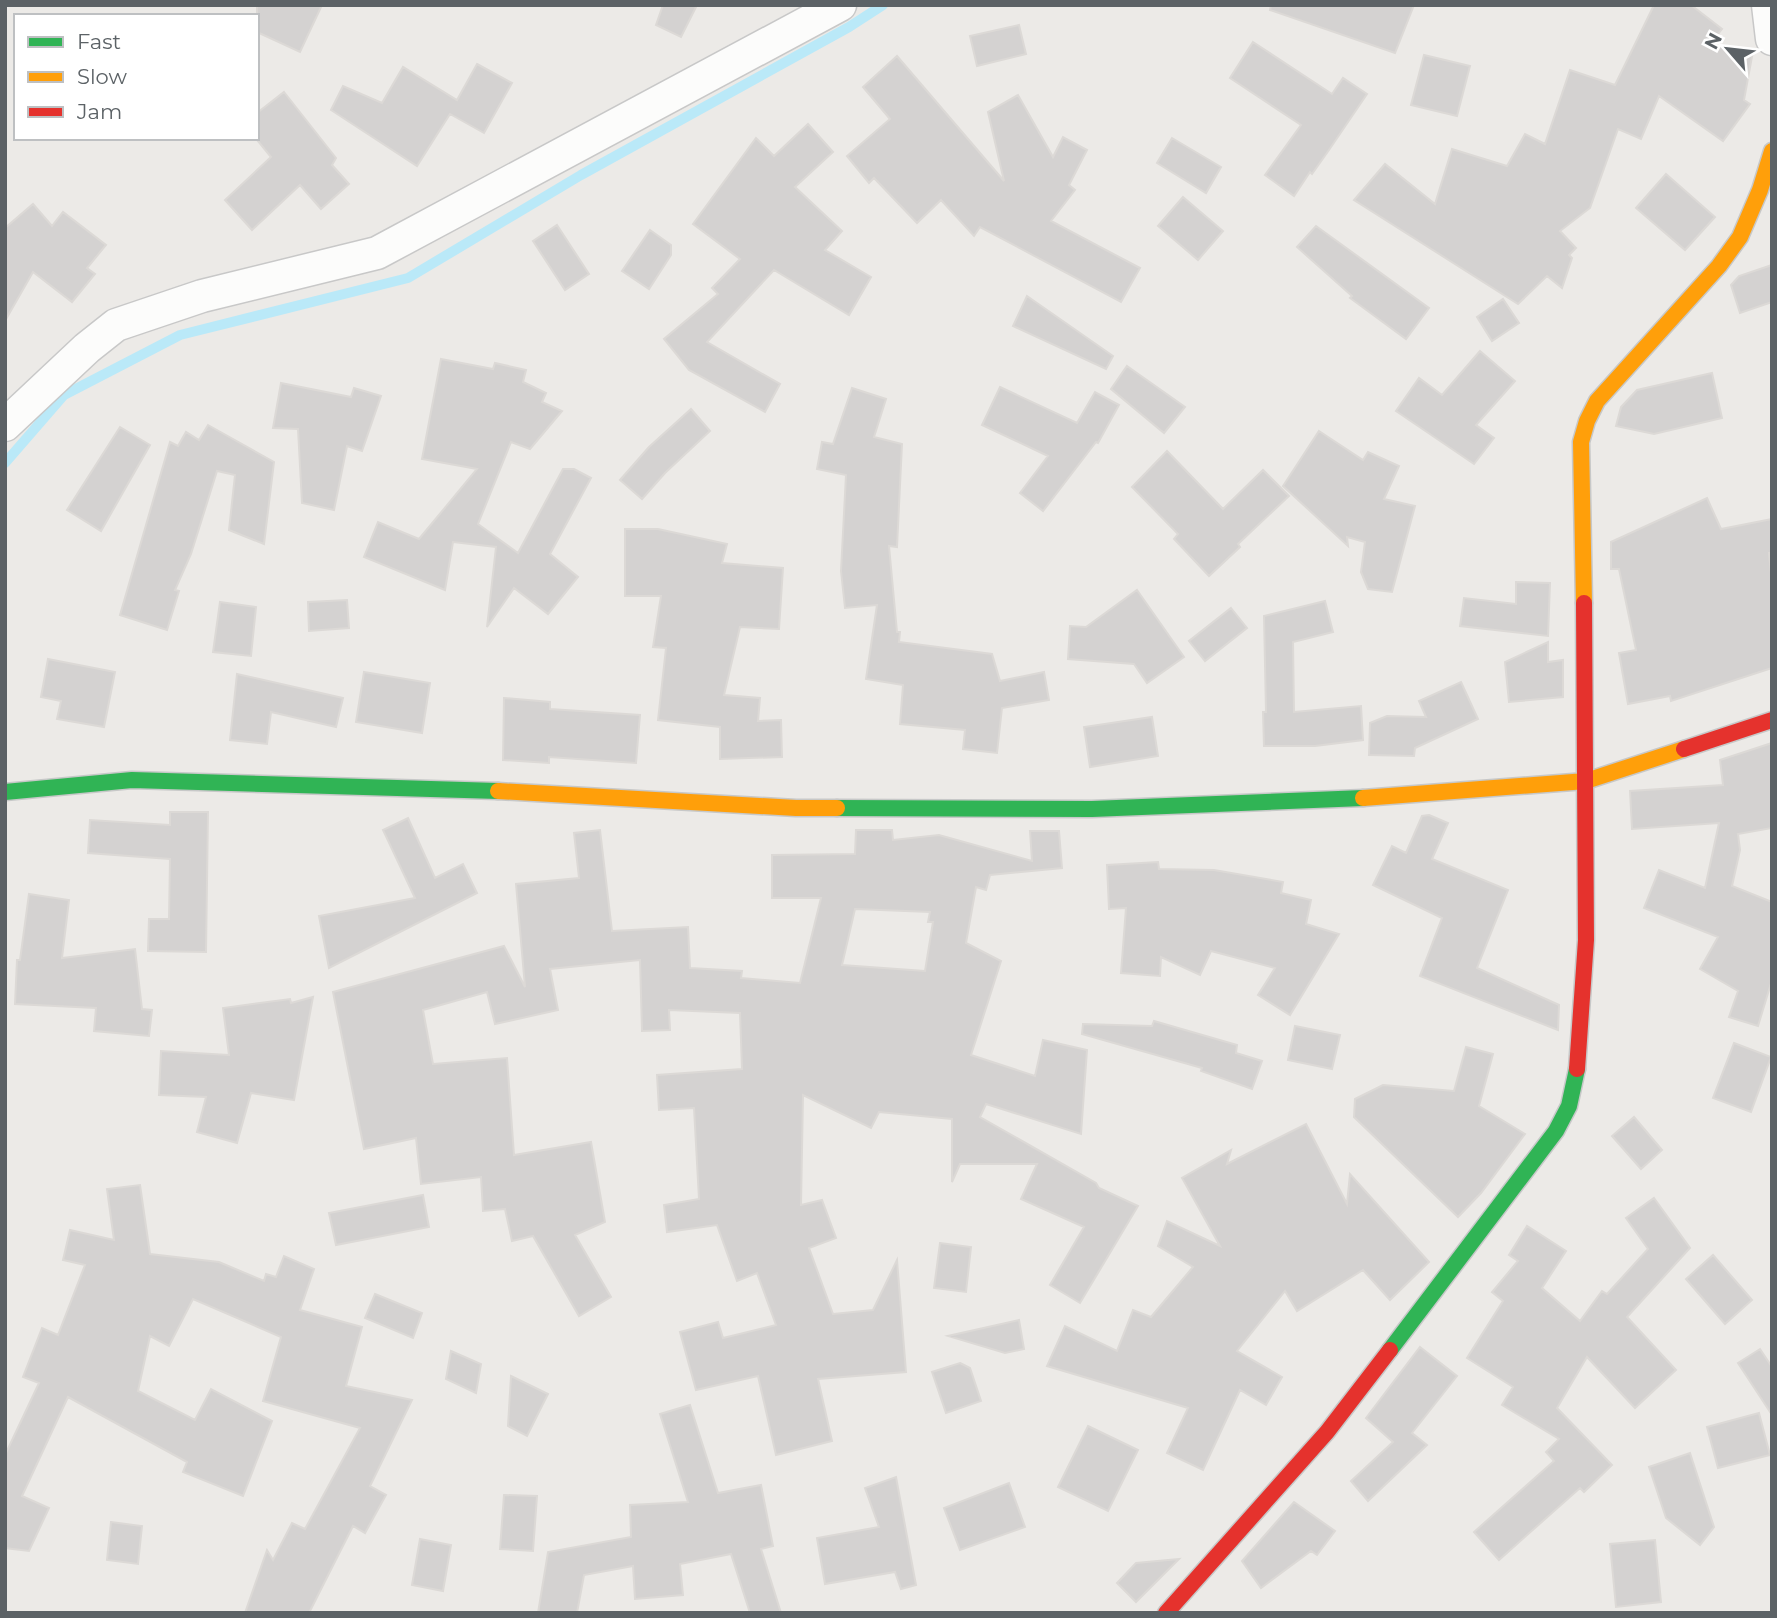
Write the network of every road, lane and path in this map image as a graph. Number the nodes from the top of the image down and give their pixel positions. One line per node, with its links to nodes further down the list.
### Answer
1 (840, 5): 5 (street)
2 (1768, 5): 3 (street)
3 (1772, 39)
4 (1772, 151): 7 (street)
5 (5, 425)
6 (1772, 720): 7 (street)
7 (1586, 781): 8 (street); 9 (street)
8 (5, 792)
9 (1166, 1613)

